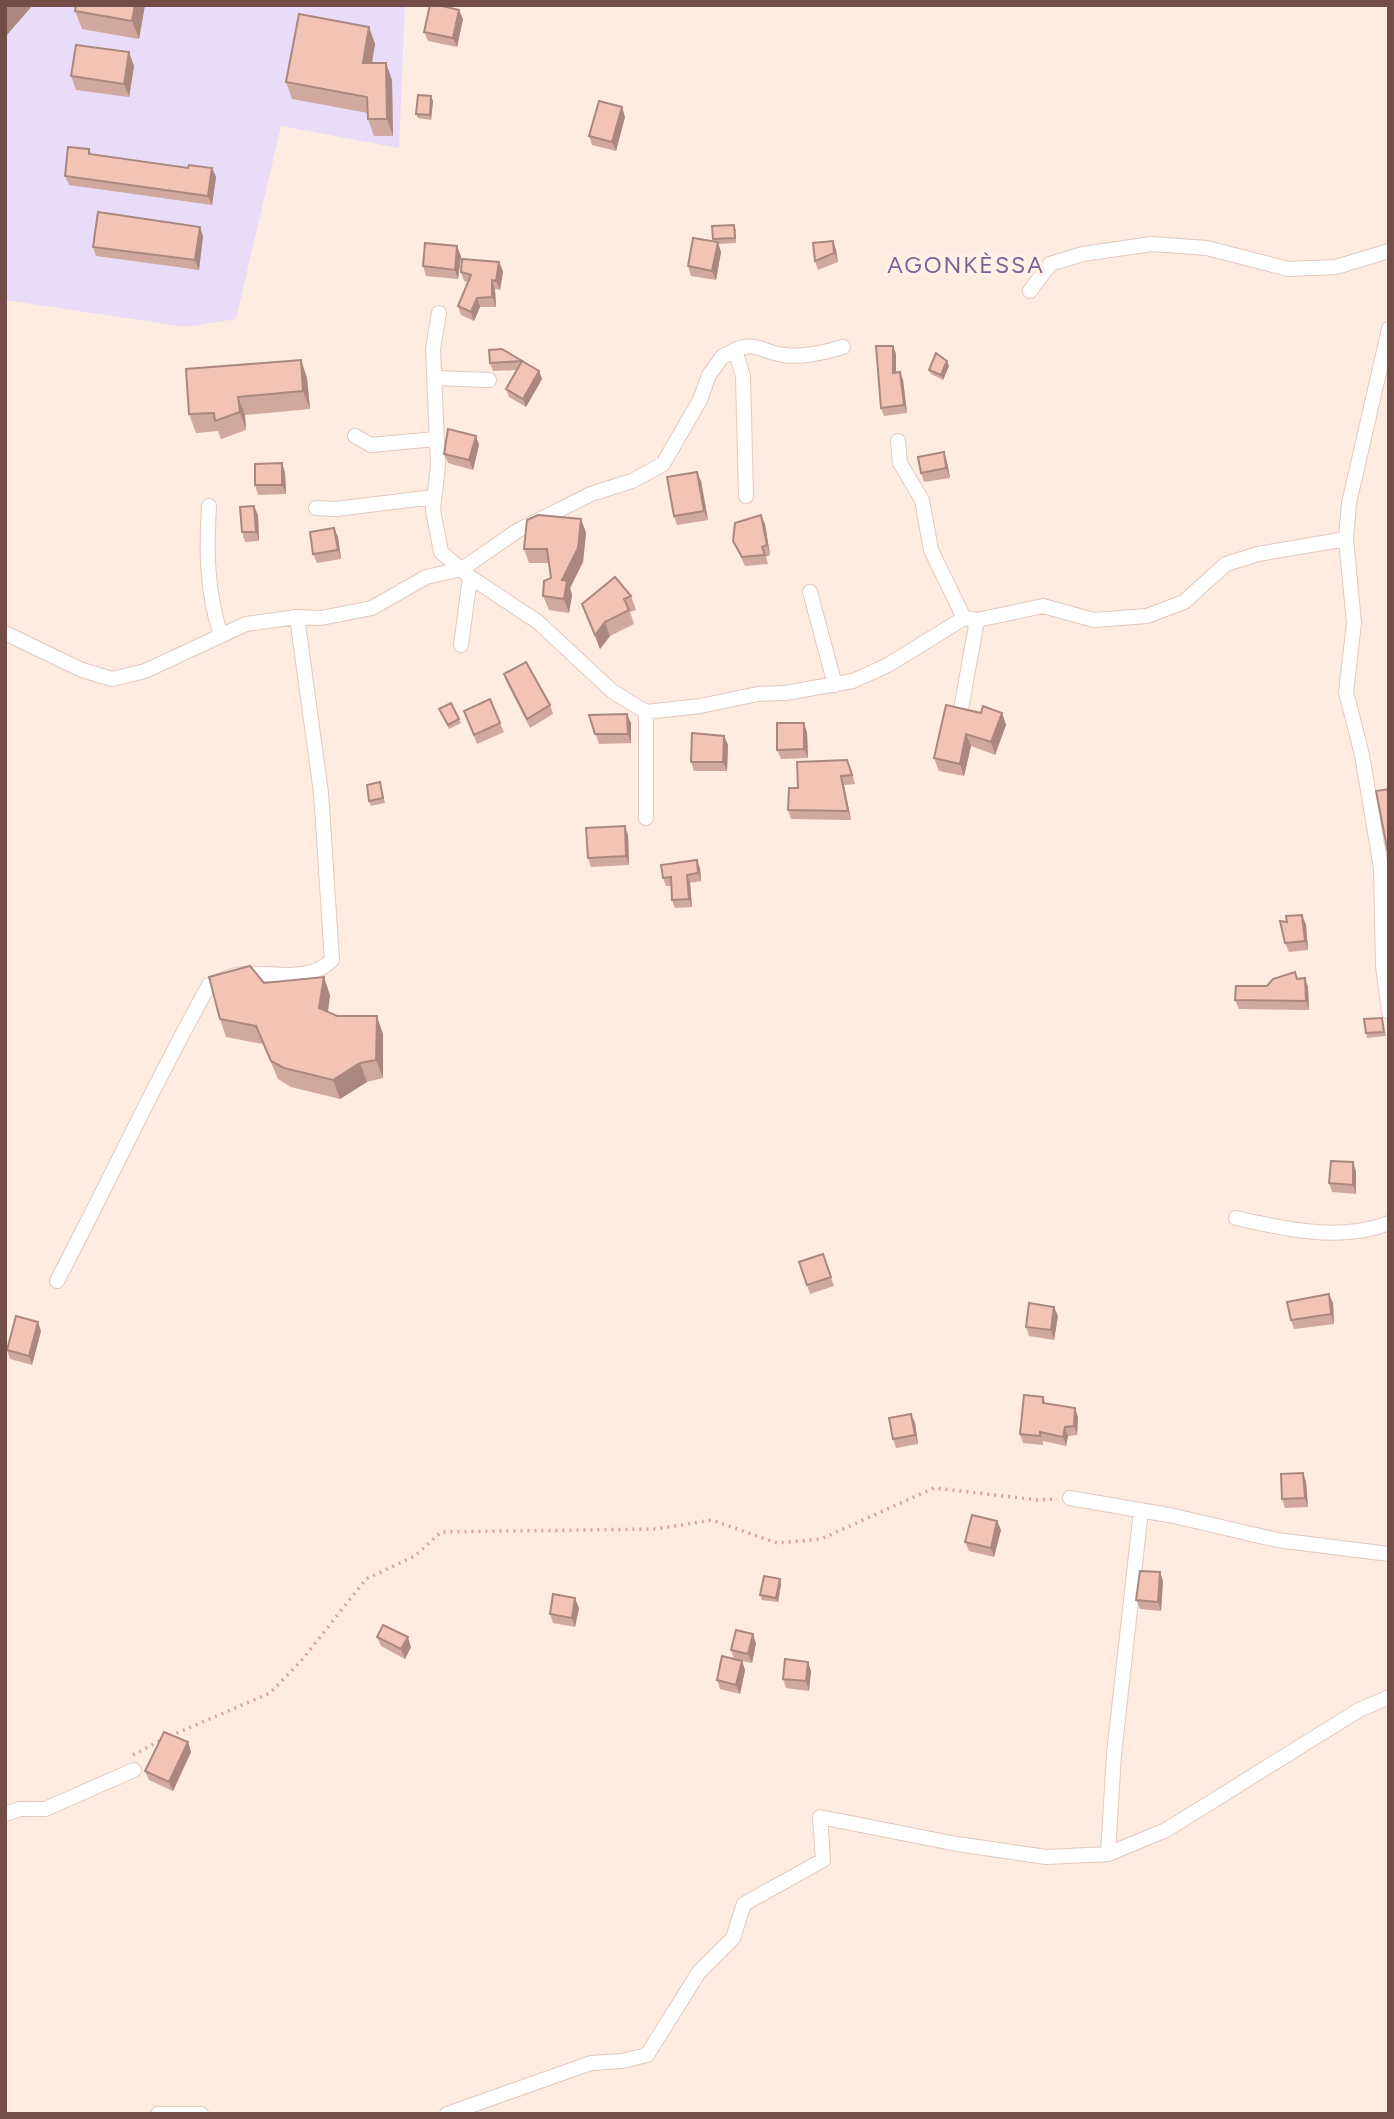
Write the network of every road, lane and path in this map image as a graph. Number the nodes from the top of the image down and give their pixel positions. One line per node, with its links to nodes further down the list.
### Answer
1 (1389, 251): 2 (street)
2 (1030, 291)
3 (439, 313): 7 (street)
4 (1389, 329): 16 (street)
5 (843, 347): 6 (street)
6 (735, 350): 12 (street); 17 (street)
7 (435, 378): 8 (street); 10 (street)
8 (489, 380)
9 (355, 436): 10 (street)
10 (435, 439): 13 (street)
11 (898, 441): 20 (street)
12 (746, 496)
13 (434, 497): 15 (street); 17 (street)
14 (209, 506): 22 (street)
15 (316, 508)
16 (1346, 539): 20 (street); 28 (street)
17 (466, 573): 19 (street); 23 (street); 26 (street)
18 (810, 592): 24 (street)
19 (297, 618): 22 (street); 32 (street)
20 (971, 619): 24 (street); 25 (street)
21 (5, 633): 22 (street)
22 (220, 634)
23 (461, 645)
24 (835, 685): 26 (street)
25 (961, 709)
26 (646, 712): 27 (street)
27 (646, 818)
28 (1385, 868): 29 (street)
29 (1389, 1013)
30 (1236, 1217): 31 (street)
31 (1389, 1223)
32 (57, 1281)
33 (1070, 1498): 34 (street); 37 (path)
34 (1141, 1510): 35 (street); 39 (street)
35 (1389, 1554)
36 (1389, 1697): 39 (street)
37 (132, 1763): 38 (street)
38 (5, 1814)
39 (1108, 1854): 40 (street)
40 (493, 2098): 43 (street); 44 (street)
41 (158, 2114): 42 (street)
42 (201, 2114)
43 (447, 2114)
44 (488, 2114)

